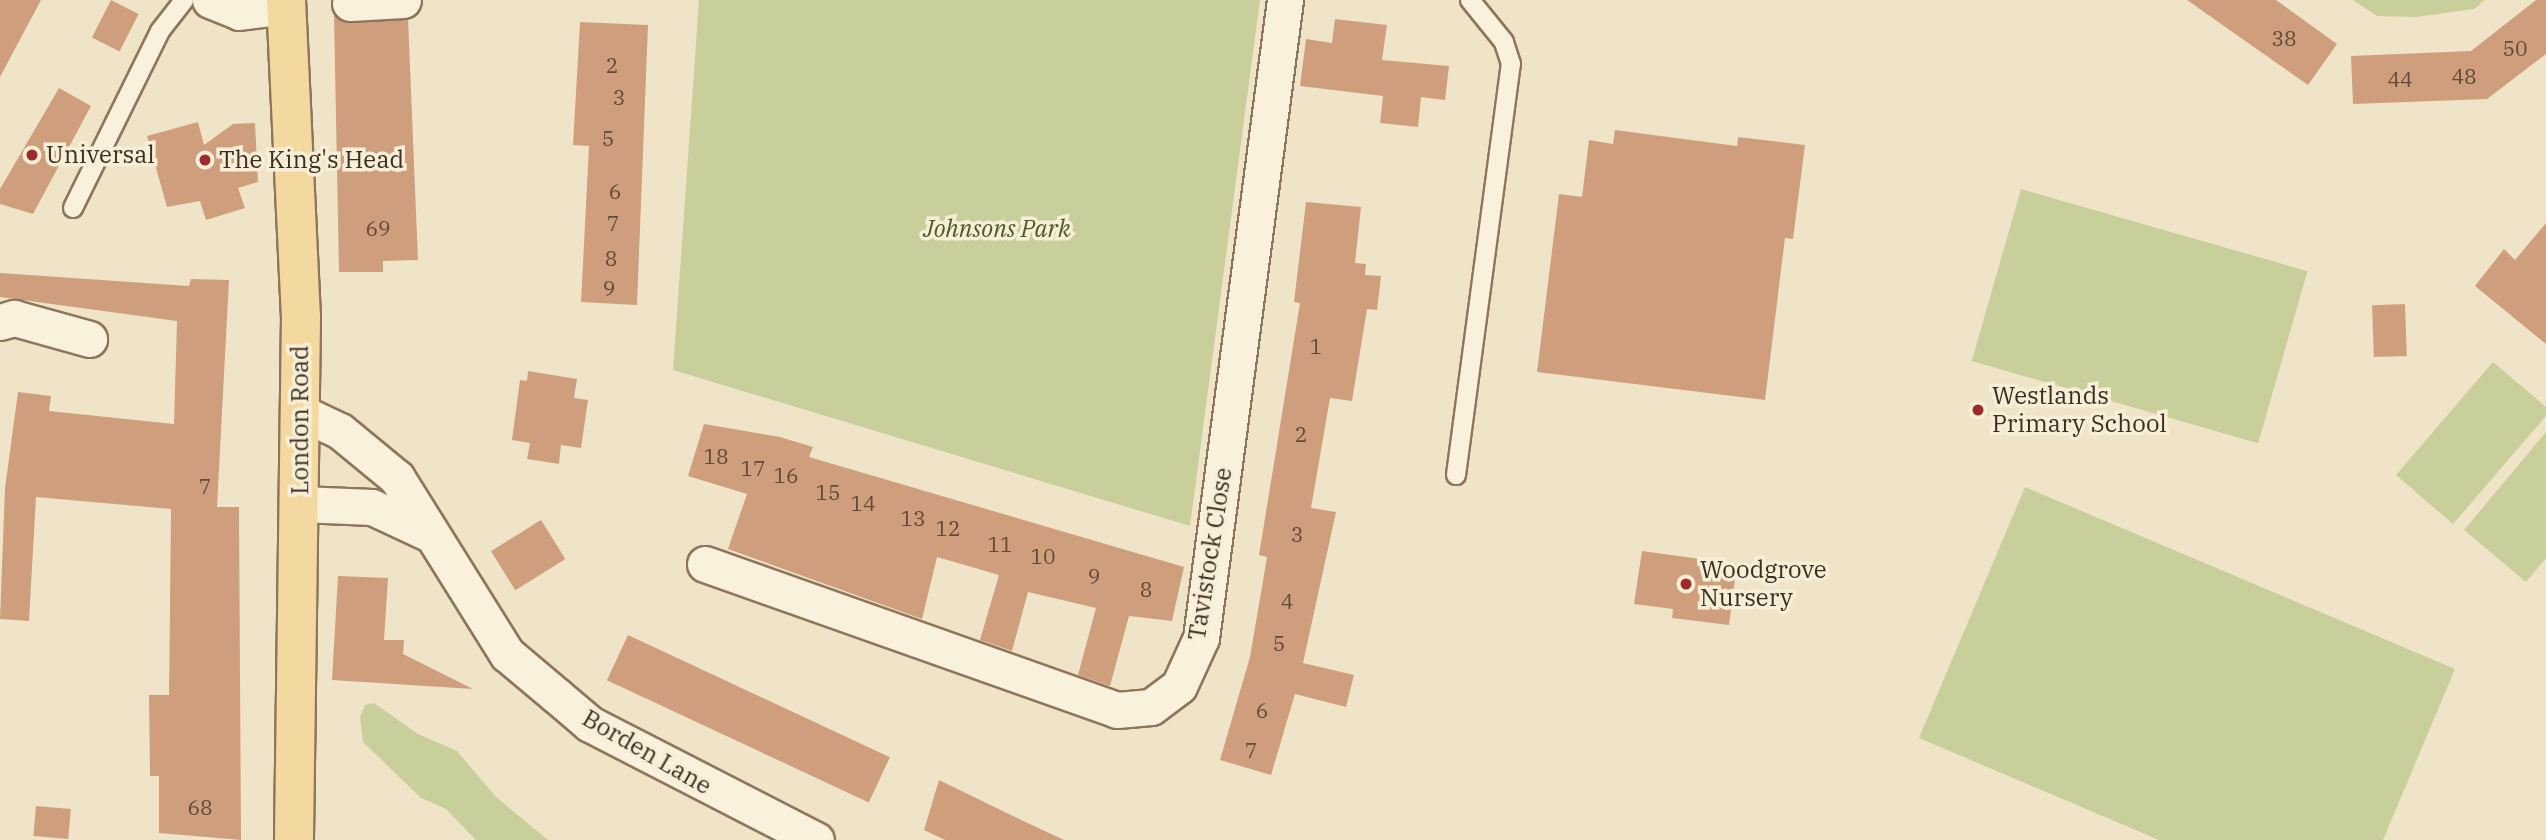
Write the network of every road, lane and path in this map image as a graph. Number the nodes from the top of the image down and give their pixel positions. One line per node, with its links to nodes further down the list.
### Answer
1 (184, 0): 8 (lane)
2 (210, 0): 6 (street)
3 (403, 0): 7 (street)
4 (1285, 0): 15 (street, Tavistock Close)
5 (1470, 0): 12 (lane)
6 (286, 3): 11 (main road, London Road)
7 (349, 3)
8 (74, 208)
9 (0, 322): 10 (street)
10 (89, 339)
11 (302, 413): 13 (main road, London Road); 14 (street, Borden Lane)
12 (1456, 475)
13 (300, 504): 14 (street); 16 (main road, London Road)
14 (428, 533): 17 (street, Borden Lane)
15 (705, 564)
16 (294, 840)
17 (816, 840)

